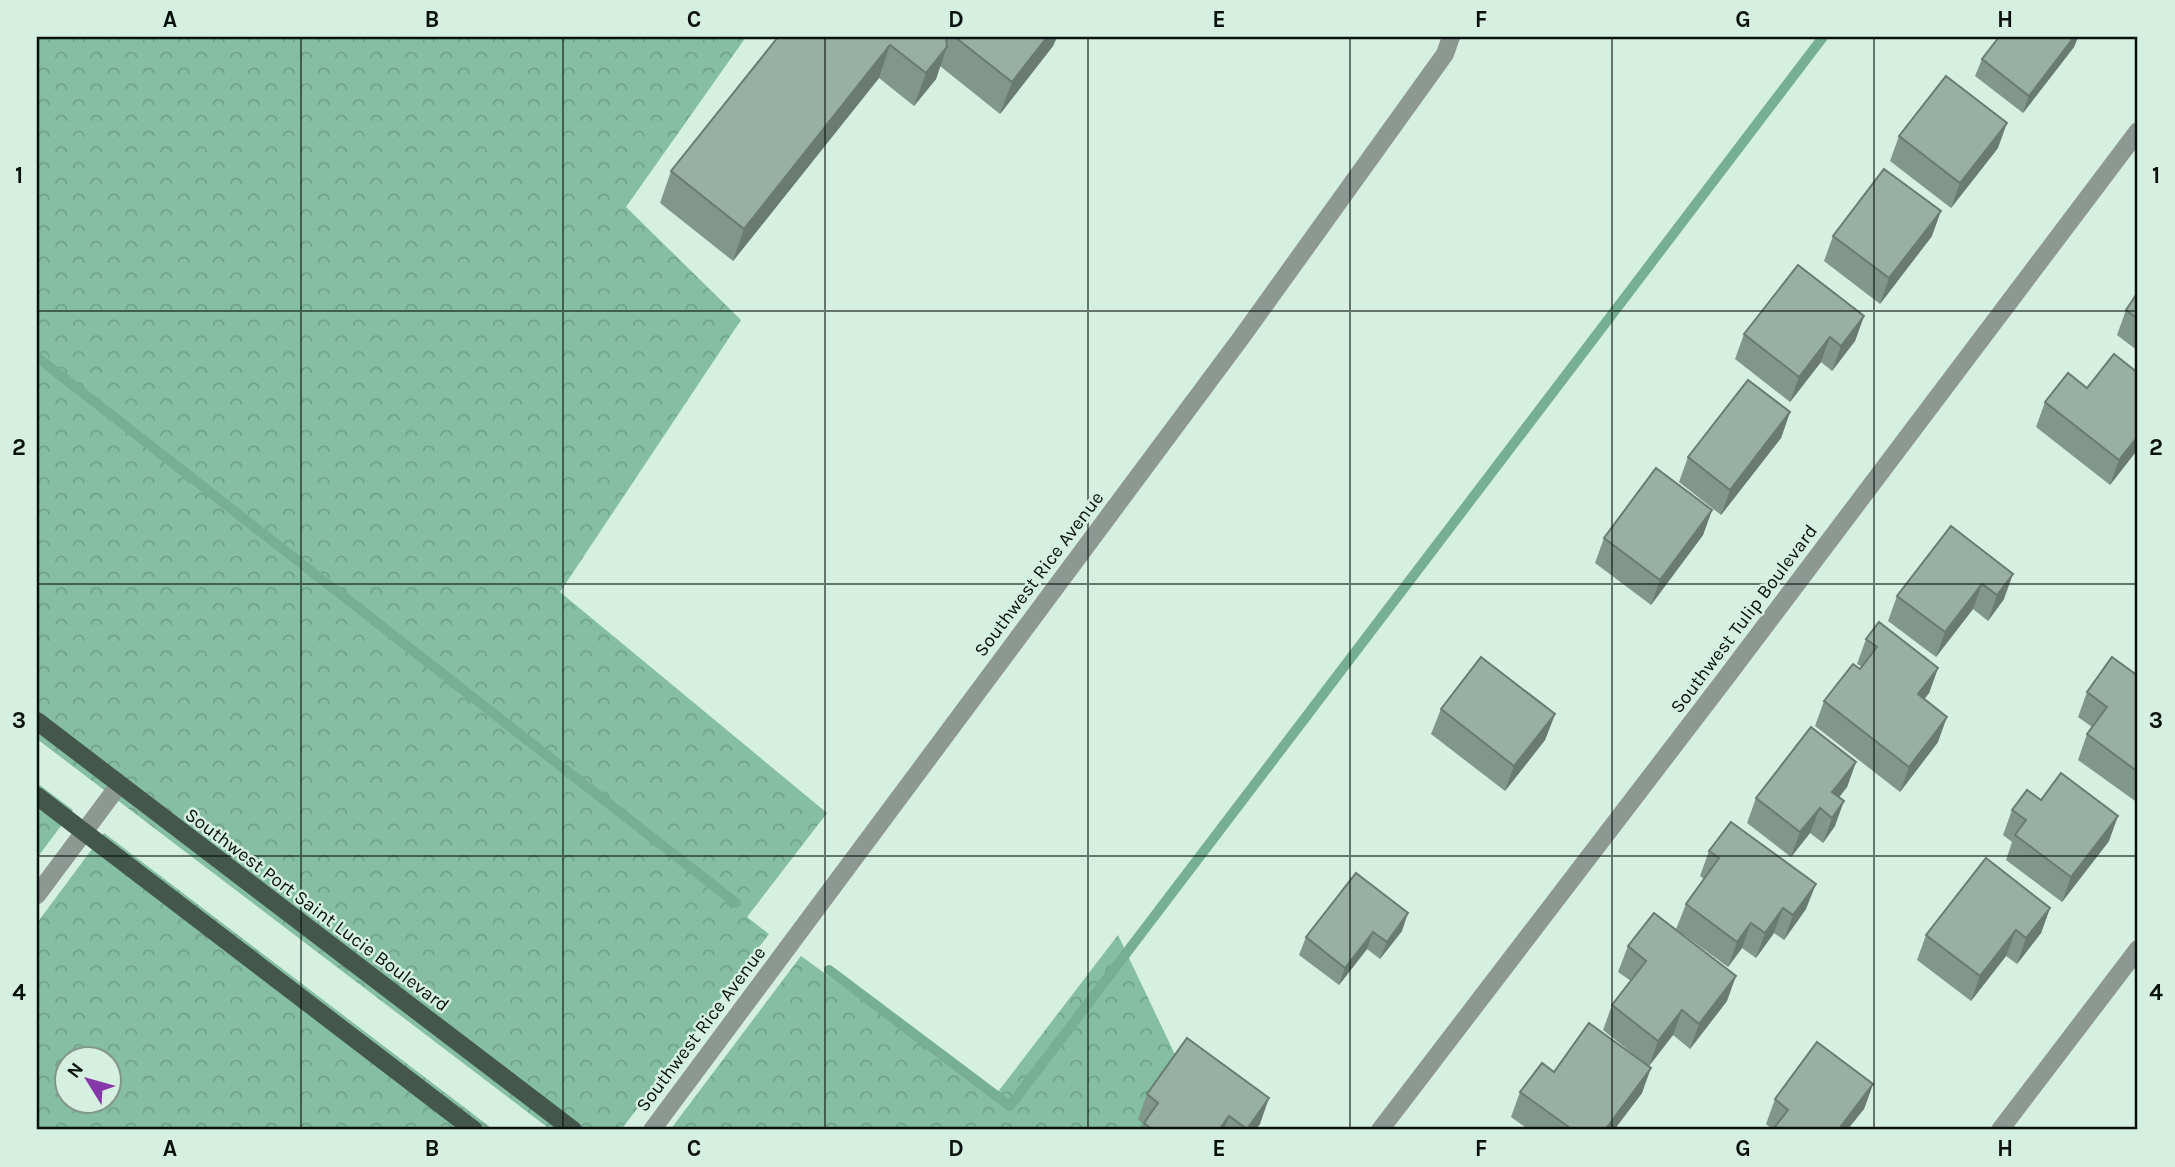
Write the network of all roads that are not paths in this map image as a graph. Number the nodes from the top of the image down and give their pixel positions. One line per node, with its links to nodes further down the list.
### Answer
1 (1451, 37): 11 (street, Southwest Rice Avenue)
2 (2138, 131): 12 (street, Southwest Tulip Boulevard)
3 (37, 721): 4 (main road, Southwest Port Saint Lucie Boulevard)
4 (119, 785): 6 (street); 10 (main road, Southwest Port Saint Lucie Boulevard)
5 (37, 796): 6 (main road)
6 (85, 832): 7 (street); 9 (main road)
7 (37, 895)
8 (2138, 948): 13 (street)
9 (474, 1130)
10 (573, 1130)
11 (652, 1130)
12 (1381, 1130)
13 (2000, 1130)

